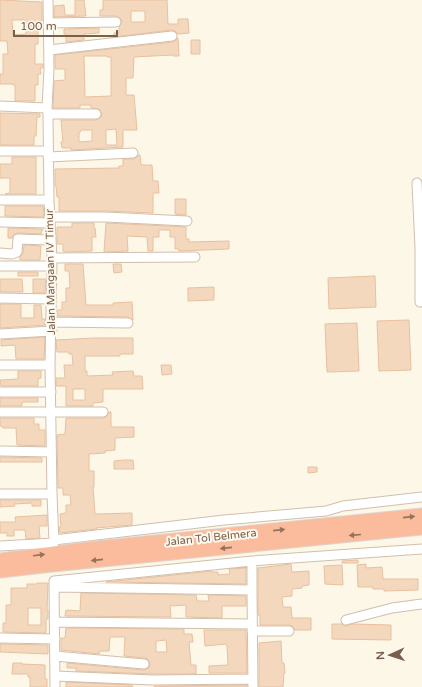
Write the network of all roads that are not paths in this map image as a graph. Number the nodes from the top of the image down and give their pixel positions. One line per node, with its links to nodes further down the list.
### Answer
1 (48, 0): 3 (street, Jalan Mangaan IV Timur)
2 (116, 22): 3 (street)
3 (49, 24): 5 (street, Jalan Mangaan IV Timur)
4 (172, 36): 5 (street)
5 (49, 50): 7 (street, Jalan Mangaan IV Timur)
6 (0, 106): 7 (street)
7 (48, 111): 8 (street); 11 (street, Jalan Mangaan IV Timur)
8 (96, 114)
9 (0, 151): 11 (street)
10 (133, 153): 11 (street)
11 (48, 154): 14 (street, Jalan Mangaan IV Timur)
12 (417, 183): 19 (street)
13 (0, 200): 14 (street)
14 (49, 200): 15 (street, Jalan Mangaan IV Timur)
15 (49, 220): 16 (street); 17 (street); 18 (street, Jalan Mangaan IV Timur)
16 (187, 221)
17 (0, 222)
18 (50, 240): 20 (street); 22 (street, Jalan Mangaan IV Timur)
19 (421, 248): 26 (street)
20 (0, 254)
21 (196, 257): 22 (street)
22 (52, 262): 23 (street); 25 (street, Jalan Mangaan IV Timur)
23 (0, 266)
24 (0, 298): 25 (street)
25 (51, 299): 28 (street, Jalan Mangaan IV Timur)
26 (420, 302)
27 (128, 323): 28 (street)
28 (51, 326): 29 (street); 31 (street, Jalan Mangaan IV Timur)
29 (0, 334)
30 (0, 365): 31 (street)
31 (50, 365): 33 (street, Jalan Mangaan IV Timur)
32 (0, 392): 33 (street)
33 (51, 392): 36 (street, Jalan Mangaan IV Timur)
34 (0, 412): 36 (street)
35 (103, 412): 36 (street)
36 (51, 413): 38 (street, Jalan Mangaan IV Timur)
37 (0, 451): 38 (street)
38 (51, 452): 40 (street, Jalan Mangaan IV Timur)
39 (0, 494): 40 (street)
40 (52, 494): 44 (street, Jalan Mangaan IV Timur)
41 (422, 497): 44 (street)
42 (422, 515): 47 (highway, Jalan Tol Belmera, one-way to 42)
43 (422, 528): 49 (highway, Jalan Tol Belmera, one-way to 49)
44 (54, 542): 45 (street)
45 (0, 546)
46 (422, 549): 48 (street)
47 (0, 560)
48 (252, 561): 50 (street); 51 (street)
49 (0, 571)
50 (54, 582): 51 (street); 54 (street)
51 (252, 590): 55 (street)
52 (422, 604): 53 (street)
53 (346, 620)
54 (54, 622): 55 (street); 58 (street)
55 (252, 628): 56 (street); 62 (street)
56 (289, 631)
57 (0, 638): 58 (street)
58 (55, 639): 59 (street)
59 (55, 656): 60 (street); 61 (street)
60 (144, 664)
61 (55, 676): 62 (street); 63 (street)
62 (253, 683)
63 (55, 687)

